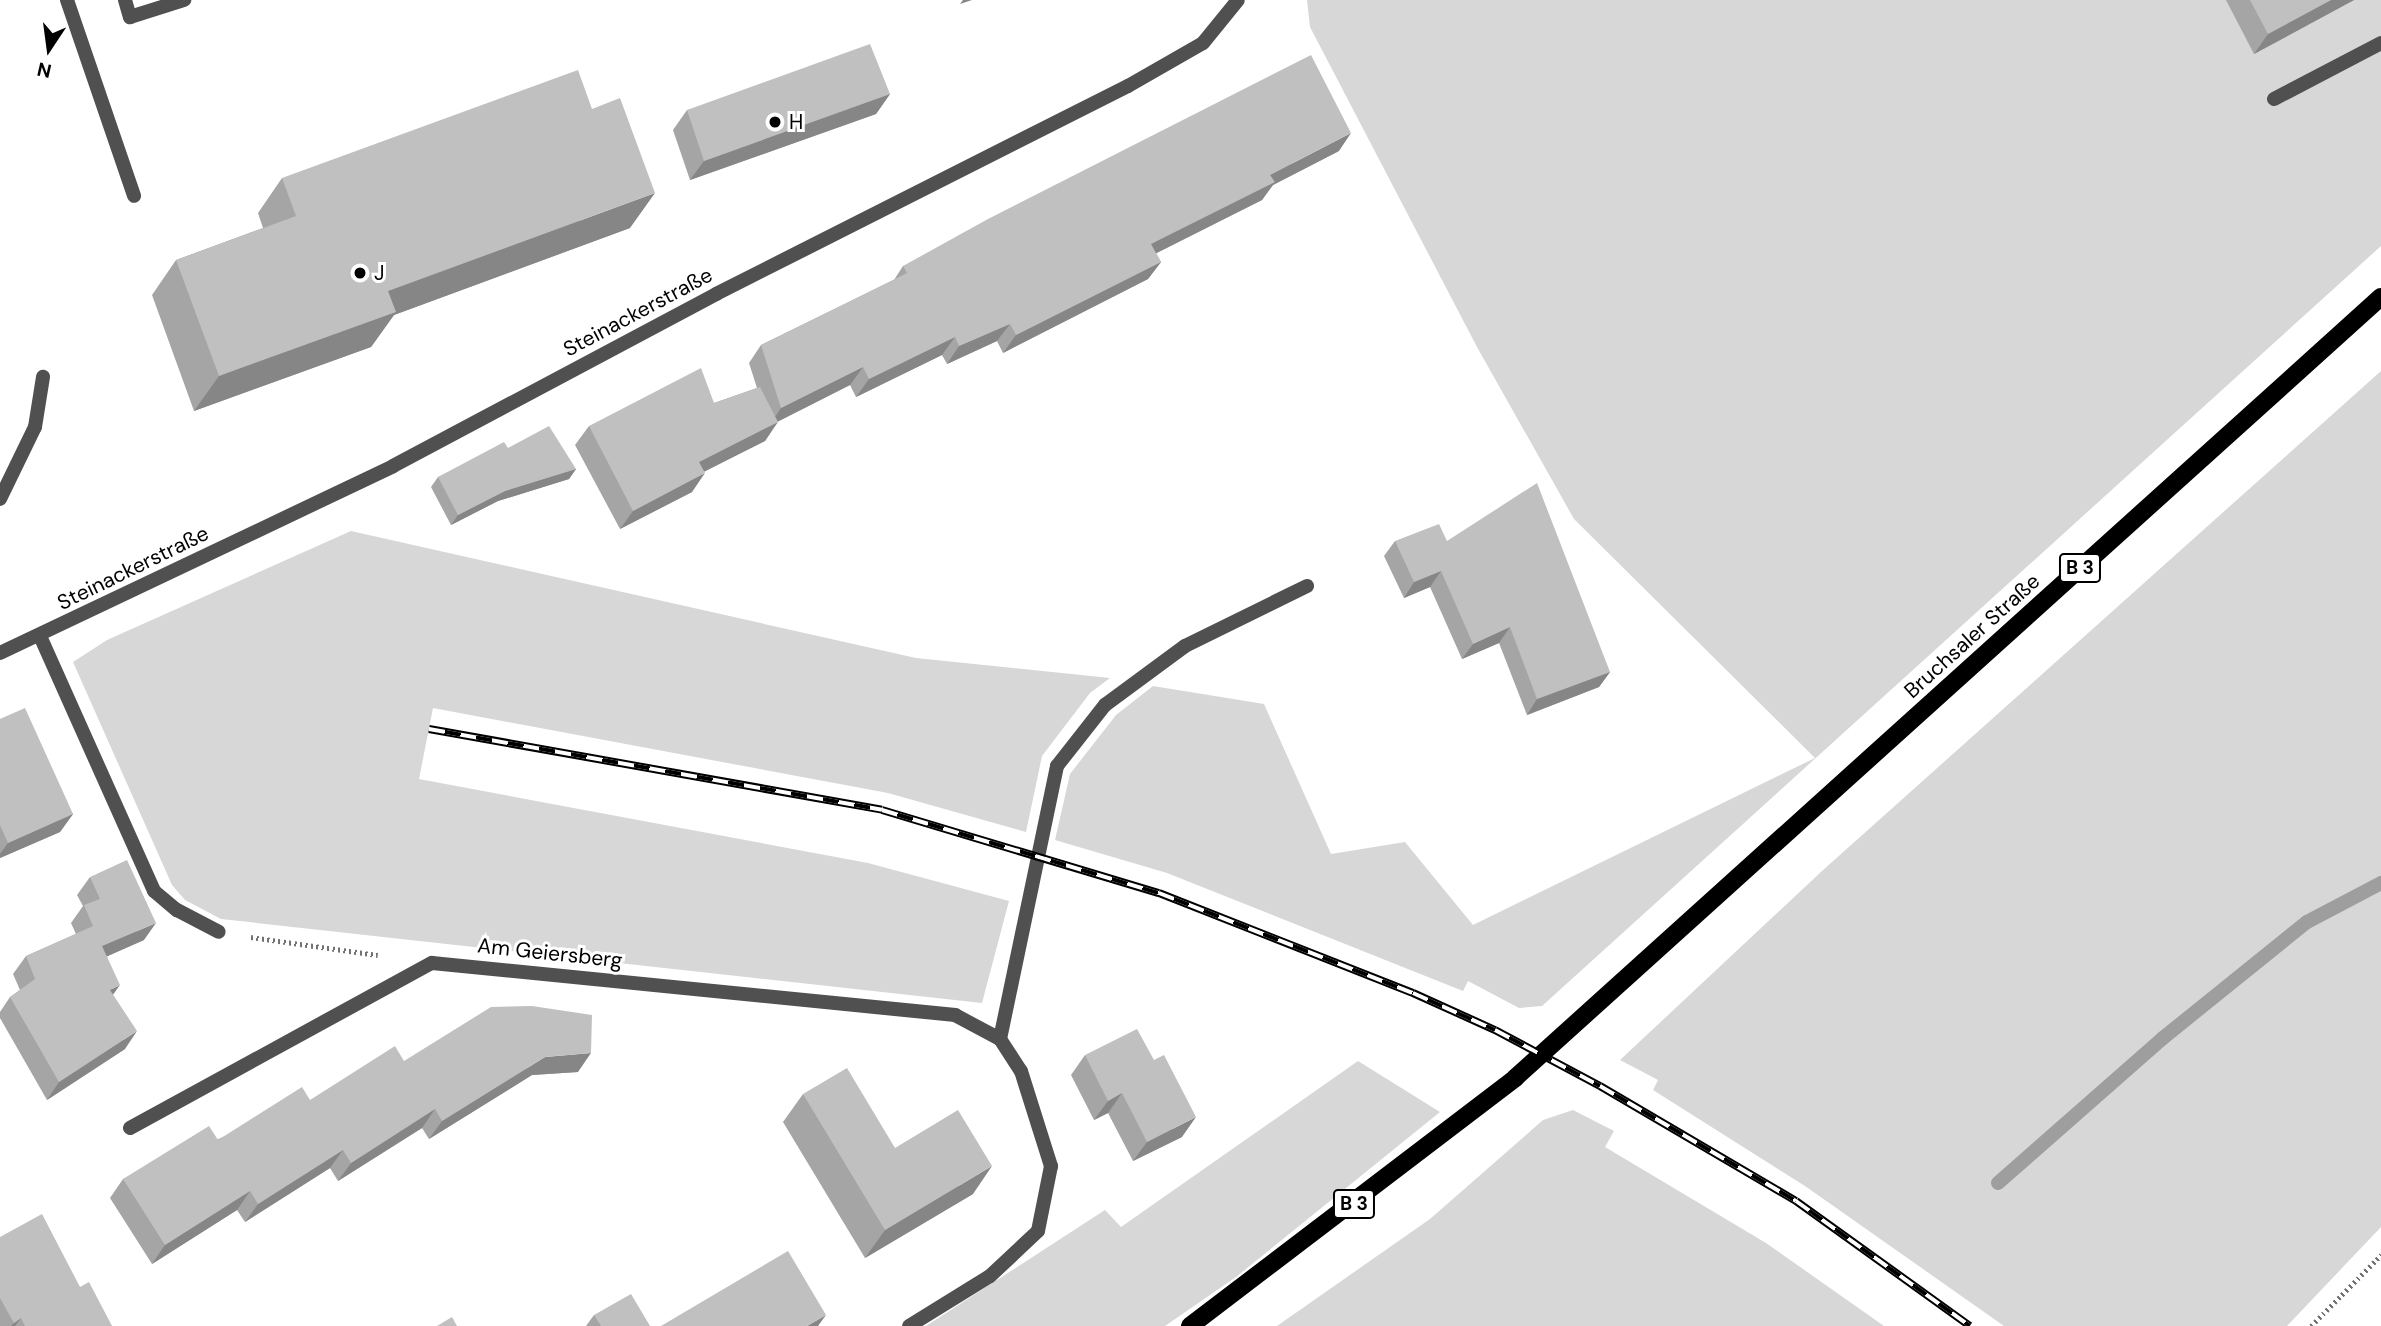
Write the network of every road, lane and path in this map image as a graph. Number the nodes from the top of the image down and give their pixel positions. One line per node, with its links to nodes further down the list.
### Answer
1 (67, 0): 7 (street)
2 (125, 0): 3 (street)
3 (184, 0)
4 (1238, 0): 12 (street, Steinackerstraße)
5 (2381, 43): 6 (street)
6 (2274, 99)
7 (134, 196)
8 (2381, 297): 20 (main road, Bruchsaler Straße / B 3)
9 (43, 377): 10 (street)
10 (0, 499)
11 (1307, 586): 16 (street)
12 (40, 636): 13 (street, Steinackerstraße); 14 (street)
13 (0, 653)
14 (219, 932): 15 (path)
15 (432, 962): 16 (street, Am Geiersberg); 17 (street)
16 (1000, 1039): 19 (street, Am Geiersberg)
17 (130, 1128)
18 (2381, 1255): 21 (path)
19 (909, 1326)
20 (1190, 1326)
21 (2311, 1326)

